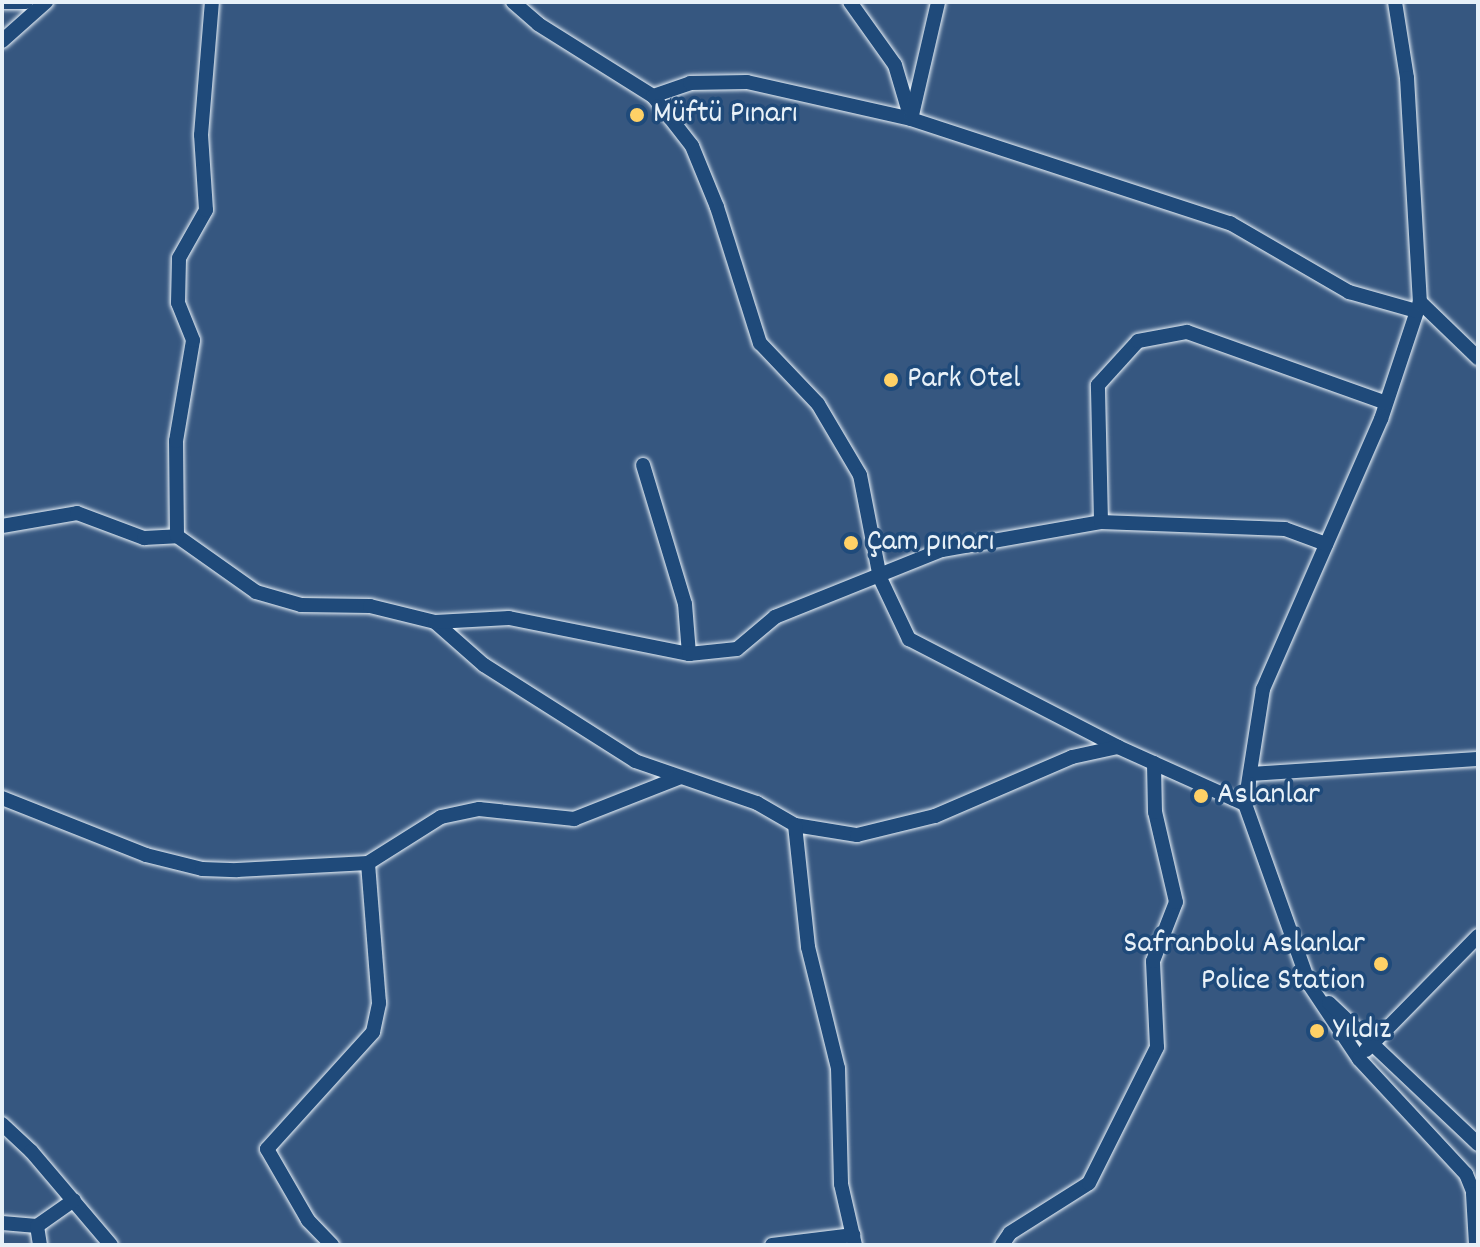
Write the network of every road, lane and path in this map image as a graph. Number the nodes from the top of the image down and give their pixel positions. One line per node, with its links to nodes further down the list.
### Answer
1 (2, 2): 2 (street)
2 (26, 2)
3 (46, 2): 9 (street)
4 (212, 2): 18 (street)
5 (513, 2): 10 (street)
6 (850, 2): 11 (street)
7 (938, 2): 11 (street)
8 (1395, 2): 12 (street)
9 (2, 41)
10 (653, 96): 11 (street); 20 (street)
11 (911, 119): 12 (street)
12 (1418, 306): 13 (street); 14 (street)
13 (1478, 358)
14 (1386, 403): 16 (street); 19 (street)
15 (643, 465): 22 (street)
16 (1101, 522): 19 (street); 20 (street)
17 (2, 526): 18 (street)
18 (177, 536): 21 (street)
19 (1326, 544): 26 (street)
20 (880, 578): 22 (street); 23 (street)
21 (435, 622): 22 (street); 27 (street)
22 (689, 654)
23 (1118, 747): 25 (street); 30 (street)
24 (1478, 759): 26 (street)
25 (1154, 763): 29 (street); 47 (street)
26 (1250, 774): 29 (street)
27 (678, 778): 30 (street); 31 (street)
28 (2, 798): 31 (street)
29 (1245, 804): 33 (street)
30 (795, 825): 42 (street)
31 (368, 863): 45 (street)
32 (1478, 936): 34 (street)
33 (1309, 984): 34 (street); 35 (street)
34 (1371, 1044): 35 (street); 37 (street)
35 (1359, 1059): 38 (street)
36 (2, 1124): 39 (street)
37 (1478, 1144)
38 (1476, 1195): 48 (street)
39 (74, 1200): 41 (street); 44 (street)
40 (2, 1223): 41 (street)
41 (37, 1226): 43 (street)
42 (854, 1240): 46 (street)
43 (40, 1245)
44 (111, 1245)
45 (332, 1245)
46 (772, 1245)
47 (1002, 1245)
48 (1476, 1245)

